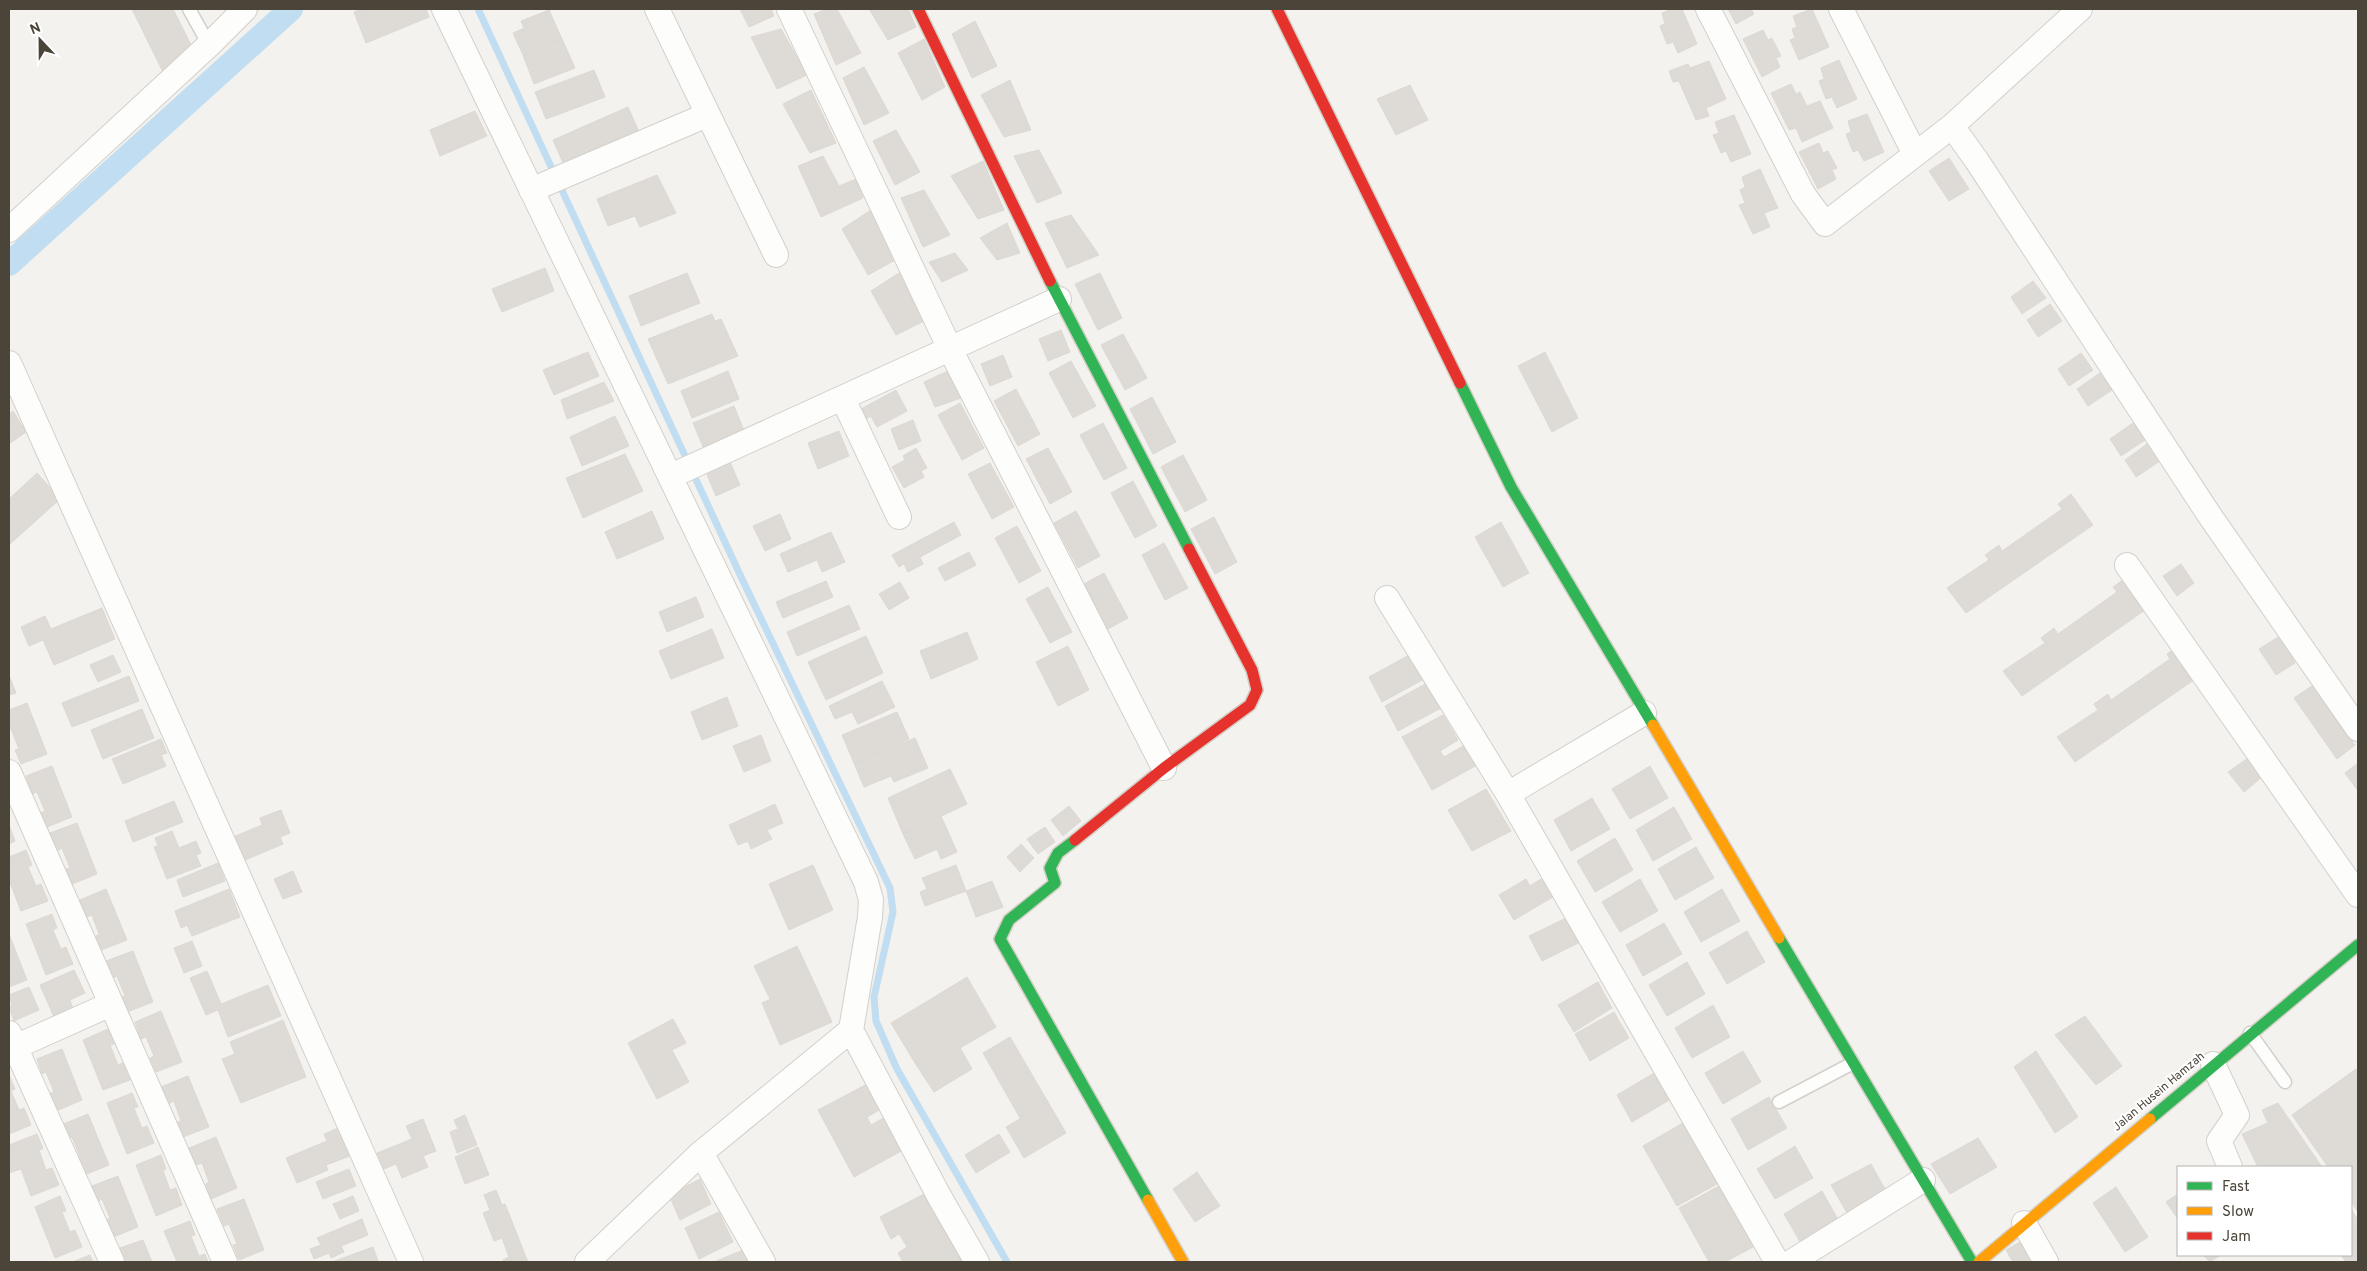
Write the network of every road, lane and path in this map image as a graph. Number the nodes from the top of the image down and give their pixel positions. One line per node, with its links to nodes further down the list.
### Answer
1 (189, 9): 11 (lane)
2 (245, 9): 11 (street)
3 (444, 9): 15 (street)
4 (657, 9): 12 (street)
5 (789, 9): 19 (street)
6 (918, 9): 18 (street)
7 (1277, 9): 26 (street)
8 (1708, 9): 14 (street)
9 (1840, 9): 14 (street)
10 (2069, 13): 13 (street)
11 (209, 45): 16 (street)
12 (707, 115): 15 (street); 17 (street)
13 (1952, 126): 14 (street); 27 (street)
14 (1915, 154)
15 (544, 185): 22 (street)
16 (9, 230)
17 (776, 255)
18 (1059, 300): 19 (street); 28 (street)
19 (950, 350): 21 (street); 28 (street)
20 (9, 363): 47 (street)
21 (843, 399): 22 (street); 23 (street)
22 (684, 470): 34 (street)
23 (900, 517)
24 (2127, 565): 31 (street)
25 (1387, 598): 30 (street)
26 (1644, 713): 30 (street); 37 (street)
27 (2358, 729)
28 (1164, 768): 51 (street)
29 (9, 772): 33 (street)
30 (1508, 794): 52 (street)
31 (2358, 895)
32 (2358, 944): 35 (street, Jalan Husein Hamzah)
33 (111, 1004): 36 (street); 46 (street)
34 (851, 1030): 41 (street); 50 (street)
35 (2250, 1033): 38 (street, Jalan Husein Hamzah); 39 (lane)
36 (12, 1040): 45 (street)
37 (1853, 1063): 40 (lane); 43 (street)
38 (2213, 1064): 42 (street); 44 (street, Jalan Husein Hamzah)
39 (2285, 1082)
40 (1779, 1102)
41 (701, 1153): 48 (street); 49 (street)
42 (2230, 1166)
43 (1923, 1180): 53 (street); 54 (street)
44 (2024, 1223): 55 (street, Jalan Husein Hamzah); 56 (street)
45 (112, 1262)
46 (225, 1262)
47 (411, 1262)
48 (587, 1262)
49 (762, 1262)
50 (977, 1262)
51 (1183, 1262)
52 (1777, 1262)
53 (1791, 1262)
54 (1972, 1262)
55 (1979, 1262)
56 (2046, 1262)

